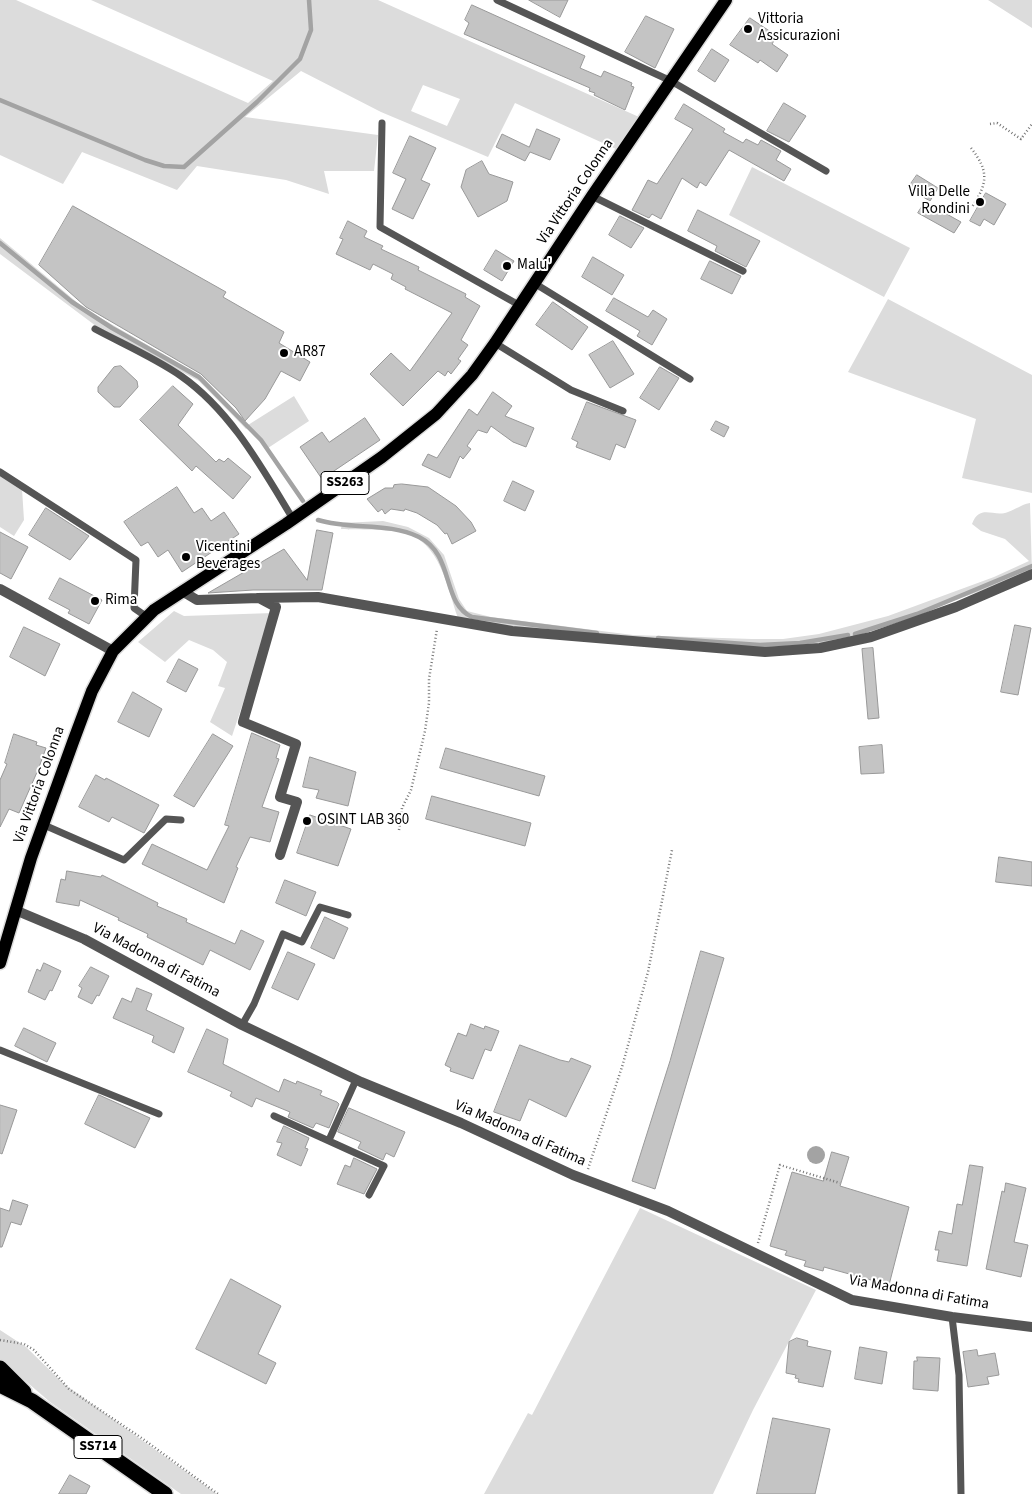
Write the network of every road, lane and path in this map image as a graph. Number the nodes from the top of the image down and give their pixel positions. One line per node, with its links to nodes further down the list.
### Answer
1 (498, 0): 3 (lane)
2 (726, 0): 3 (main road, Via Vittoria Colonna / SS263)
3 (671, 81): 8 (lane); 9 (main road, Via Vittoria Colonna / SS263)
4 (382, 123): 13 (lane)
5 (990, 124): 6 (path)
6 (1032, 124)
7 (971, 148): 10 (path)
8 (826, 171)
9 (592, 196): 11 (lane); 12 (main road, Via Vittoria Colonna / SS263)
10 (972, 207)
11 (743, 271)
12 (534, 283): 13 (main road, Via Vittoria Colonna / SS263); 16 (lane)
13 (520, 305): 15 (main road, Via Vittoria Colonna / SS263)
14 (95, 329): 19 (lane)
15 (495, 343): 17 (lane); 19 (main road, Via Vittoria Colonna / SS263)
16 (690, 379)
17 (622, 411)
18 (0, 472): 24 (lane)
19 (293, 519): 22 (main road, Via Vittoria Colonna / SS263)
20 (1032, 574): 25 (street)
21 (0, 589): 26 (street)
22 (182, 591): 23 (street); 24 (main road, Via Vittoria Colonna / SS263)
23 (258, 598): 25 (street); 31 (street)
24 (147, 617): 26 (main road, Via Vittoria Colonna / SS263)
25 (437, 618): 29 (path)
26 (114, 651): 28 (main road, Via Vittoria Colonna / SS263)
27 (181, 820): 28 (lane)
28 (44, 825): 32 (main road, Via Vittoria Colonna / SS263)
29 (399, 830)
30 (672, 850): 41 (path)
31 (280, 855)
32 (15, 910): 34 (main road, Via Vittoria Colonna / SS263); 35 (street, Via Madonna di Fatima)
33 (348, 915): 35 (lane)
34 (0, 963)
35 (242, 1025): 37 (street, Via Madonna di Fatima)
36 (0, 1050): 38 (lane)
37 (356, 1080): 40 (lane); 41 (street, Via Madonna di Fatima)
38 (159, 1114)
39 (274, 1116): 40 (lane)
40 (329, 1140): 43 (lane)
41 (583, 1179): 44 (street, Via Madonna di Fatima)
42 (840, 1183): 44 (path)
43 (369, 1195)
44 (755, 1254): 45 (street, Via Madonna di Fatima)
45 (952, 1317): 46 (street, Via Madonna di Fatima); 53 (lane)
46 (1032, 1327)
47 (0, 1340): 52 (path)
48 (0, 1368): 50 (highway, SS714)
49 (0, 1385): 50 (highway, SS714)
50 (32, 1401): 51 (highway, SS714)
51 (165, 1494)
52 (218, 1494)
53 (961, 1494)

